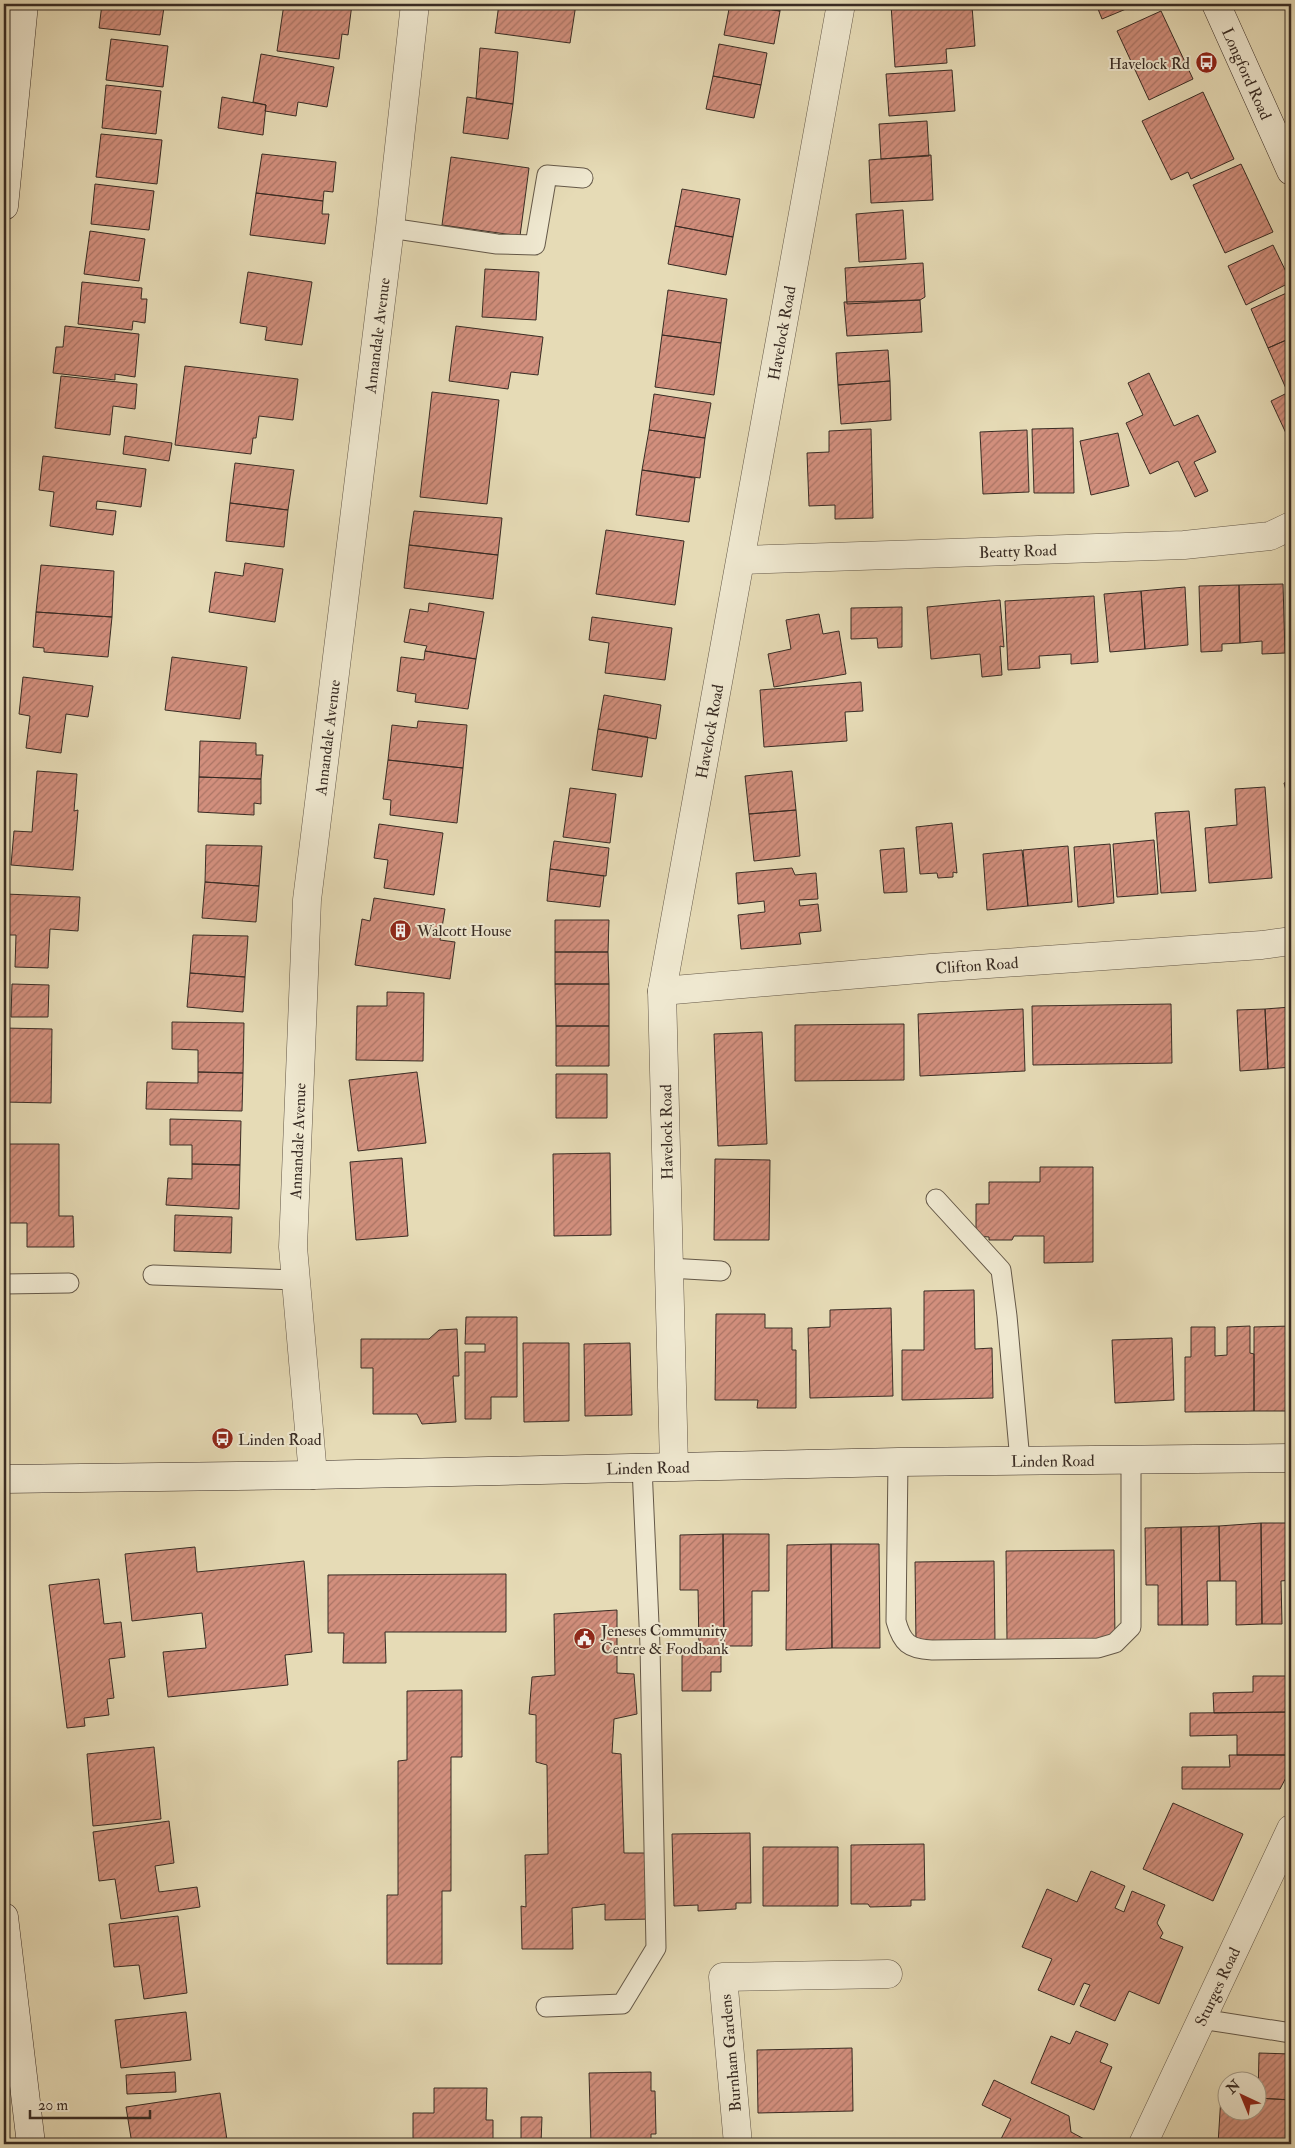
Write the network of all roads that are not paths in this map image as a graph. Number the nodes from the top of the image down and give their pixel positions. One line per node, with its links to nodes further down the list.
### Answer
1 (24, 4): 5 (street)
2 (415, 4): 9 (street, Annandale Avenue)
3 (841, 4): 11 (street, Havelock Road)
4 (1216, 4): 6 (street, Longford Road)
5 (12, 44): 8 (street)
6 (1291, 171)
7 (583, 178): 9 (lane)
8 (4, 206)
9 (390, 228): 18 (street, Annandale Avenue)
10 (1291, 526): 11 (street, Beatty Road)
11 (742, 560): 13 (street, Havelock Road)
12 (1291, 941): 13 (street, Clifton Road)
13 (662, 991): 15 (street, Havelock Road)
14 (936, 1199): 23 (lane)
15 (669, 1268): 16 (lane); 25 (street, Havelock Road)
16 (721, 1271)
17 (153, 1275): 18 (lane)
18 (296, 1280): 27 (street, Annandale Avenue)
19 (69, 1282): 20 (lane)
20 (4, 1284)
21 (1291, 1458): 22 (street, Linden Road)
22 (1131, 1460): 23 (street, Linden Road); 24 (lane)
23 (1020, 1461): 24 (street, Linden Road)
24 (898, 1462): 25 (street, Linden Road)
25 (674, 1466): 26 (street, Linden Road)
26 (642, 1467): 27 (street, Linden Road); 32 (lane)
27 (313, 1475): 28 (street, Linden Road)
28 (4, 1479)
29 (1288, 1843): 33 (street, Sturges Road)
30 (4, 1917): 34 (street)
31 (888, 1974): 37 (street, Burnham Gardens)
32 (546, 2007)
33 (1201, 2019): 35 (lane); 38 (street, Sturges Road)
34 (10, 2031): 36 (street)
35 (1291, 2033)
36 (31, 2144)
37 (738, 2144)
38 (1143, 2144)

